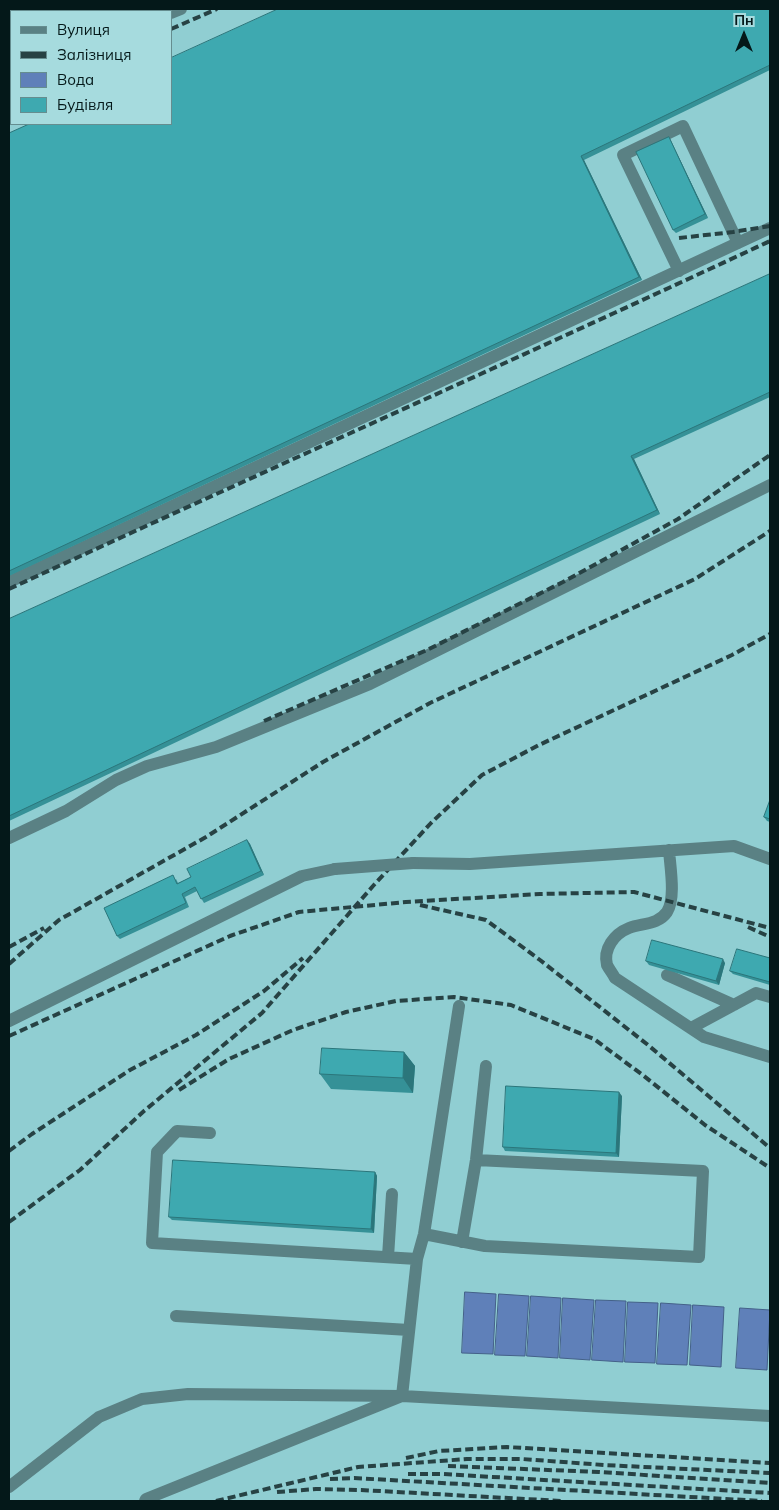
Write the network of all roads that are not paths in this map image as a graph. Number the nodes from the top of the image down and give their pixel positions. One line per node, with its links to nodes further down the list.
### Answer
1 (770, 228): 2 (lane)
2 (738, 243): 3 (lane); 3 (lane)
3 (679, 271): 5 (lane)
4 (770, 485): 6 (lane)
5 (9, 582)
6 (9, 838)
7 (669, 850): 8 (lane); 13 (lane, bridge); 14 (lane)
8 (770, 859)
9 (667, 975): 12 (lane)
10 (770, 997): 12 (lane)
11 (459, 1006): 20 (lane)
12 (734, 1006): 14 (lane)
13 (9, 1021)
14 (691, 1028): 15 (lane)
15 (770, 1057)
16 (486, 1066): 18 (lane)
17 (210, 1133): 22 (lane)
18 (476, 1160): 21 (lane); 21 (lane)
19 (392, 1194): 22 (lane)
20 (424, 1234): 21 (lane); 23 (lane)
21 (462, 1242)
22 (388, 1257): 23 (lane)
23 (417, 1259): 25 (lane)
24 (176, 1316): 25 (lane)
25 (409, 1330): 26 (lane)
26 (402, 1396): 27 (lane); 28 (lane); 29 (lane)
27 (770, 1416)
28 (9, 1487)
29 (145, 1501)

